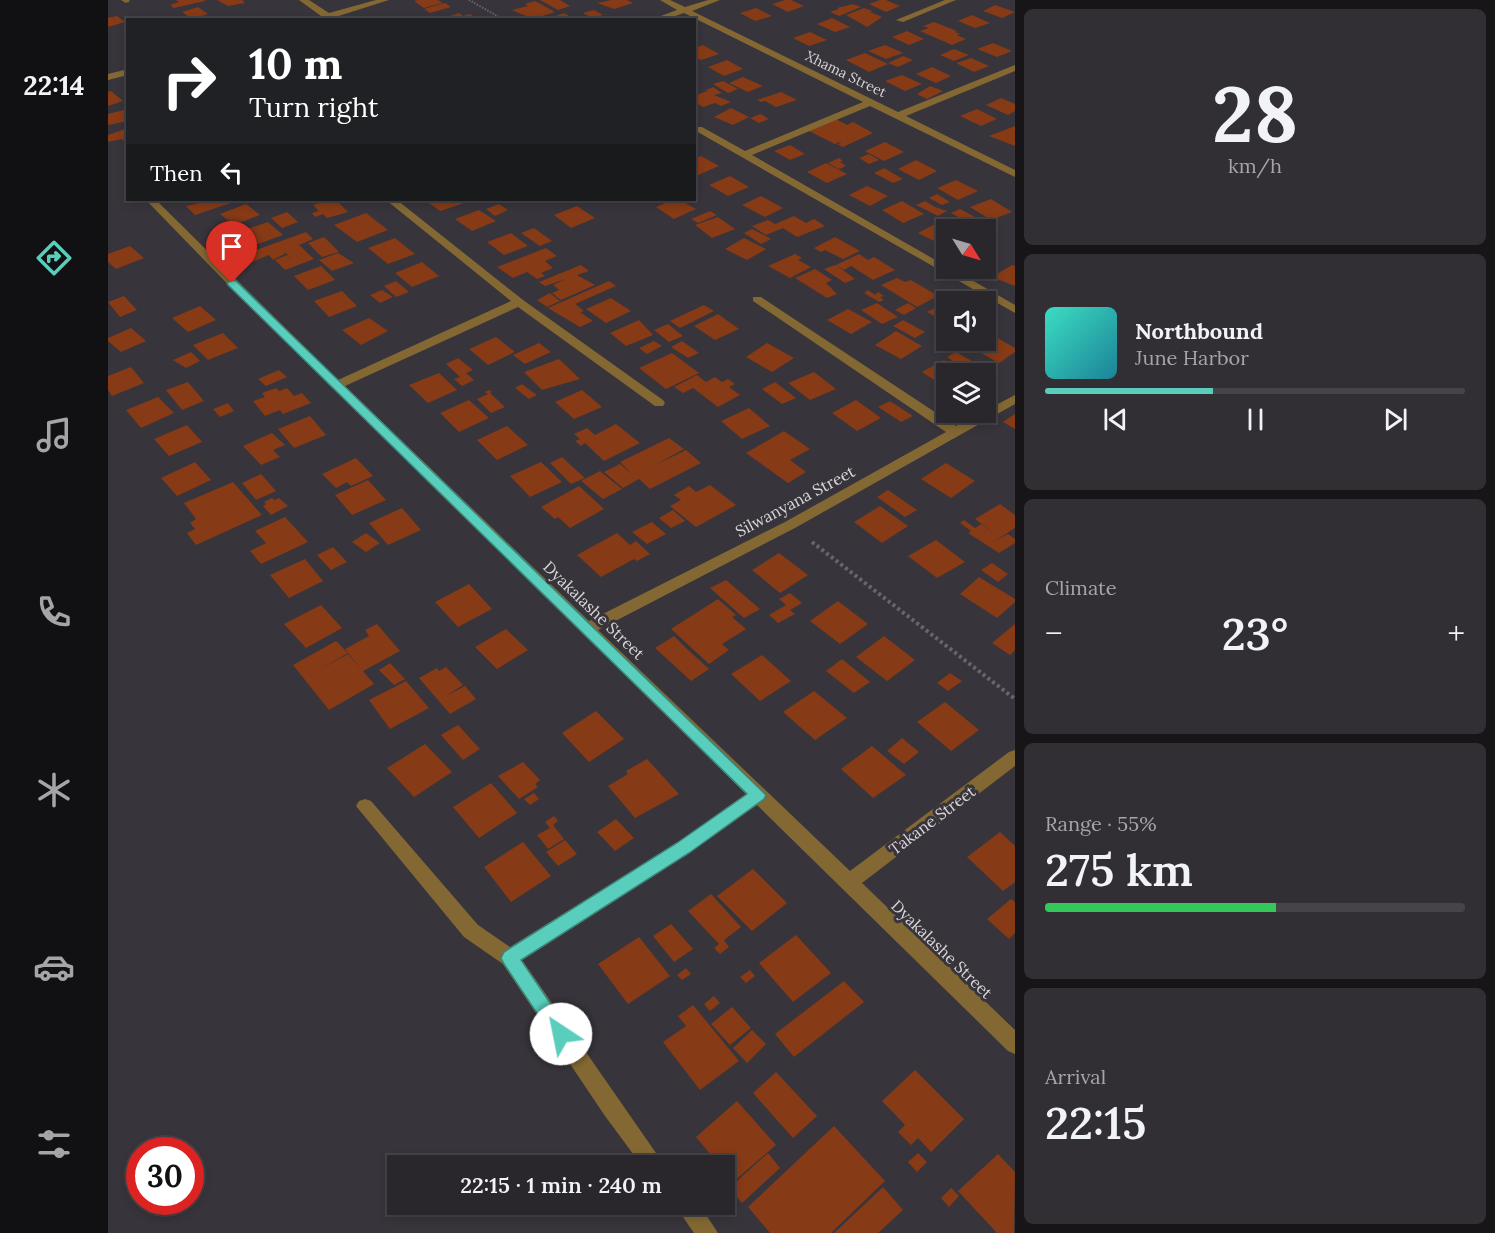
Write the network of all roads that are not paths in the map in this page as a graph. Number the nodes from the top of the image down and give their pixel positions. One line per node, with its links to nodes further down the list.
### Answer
1 (303, 0): 7 (street)
2 (385, 0): 7 (street)
3 (664, 0): 6 (street, Xhama Street)
4 (716, 0): 6 (street)
5 (952, 0): 10 (street)
6 (683, 10): 9 (street); 14 (street, Xhama Street)
7 (327, 16): 8 (street)
8 (321, 18)
9 (660, 18)
10 (900, 20)
11 (1015, 68): 15 (street)
12 (126, 72): 13 (street)
13 (108, 77)
14 (871, 102): 15 (street, Xhama Street); 17 (street)
15 (900, 115): 18 (street, Xhama Street)
16 (699, 129): 17 (street)
17 (746, 155): 23 (street)
18 (1015, 174)
19 (152, 201): 24 (street, Dyakalashe Street)
20 (392, 201): 22 (street)
21 (757, 299): 27 (street)
22 (519, 302): 24 (street); 26 (street)
23 (1015, 310)
24 (337, 385): 28 (street, Dyakalashe Street)
25 (1015, 399): 27 (street, Silwanyana Street)
26 (659, 403)
27 (957, 433): 28 (street, Silwanyana Street)
28 (588, 628): 30 (street, Dyakalashe Street)
29 (1015, 757): 32 (street, Takane Street)
30 (758, 795): 32 (street, Dyakalashe Street); 33 (street)
31 (365, 806): 33 (street)
32 (848, 883): 34 (street, Dyakalashe Street)
33 (510, 958): 35 (street)
34 (1015, 1044)
35 (647, 1155)
36 (693, 1215): 37 (street)
37 (707, 1233)

